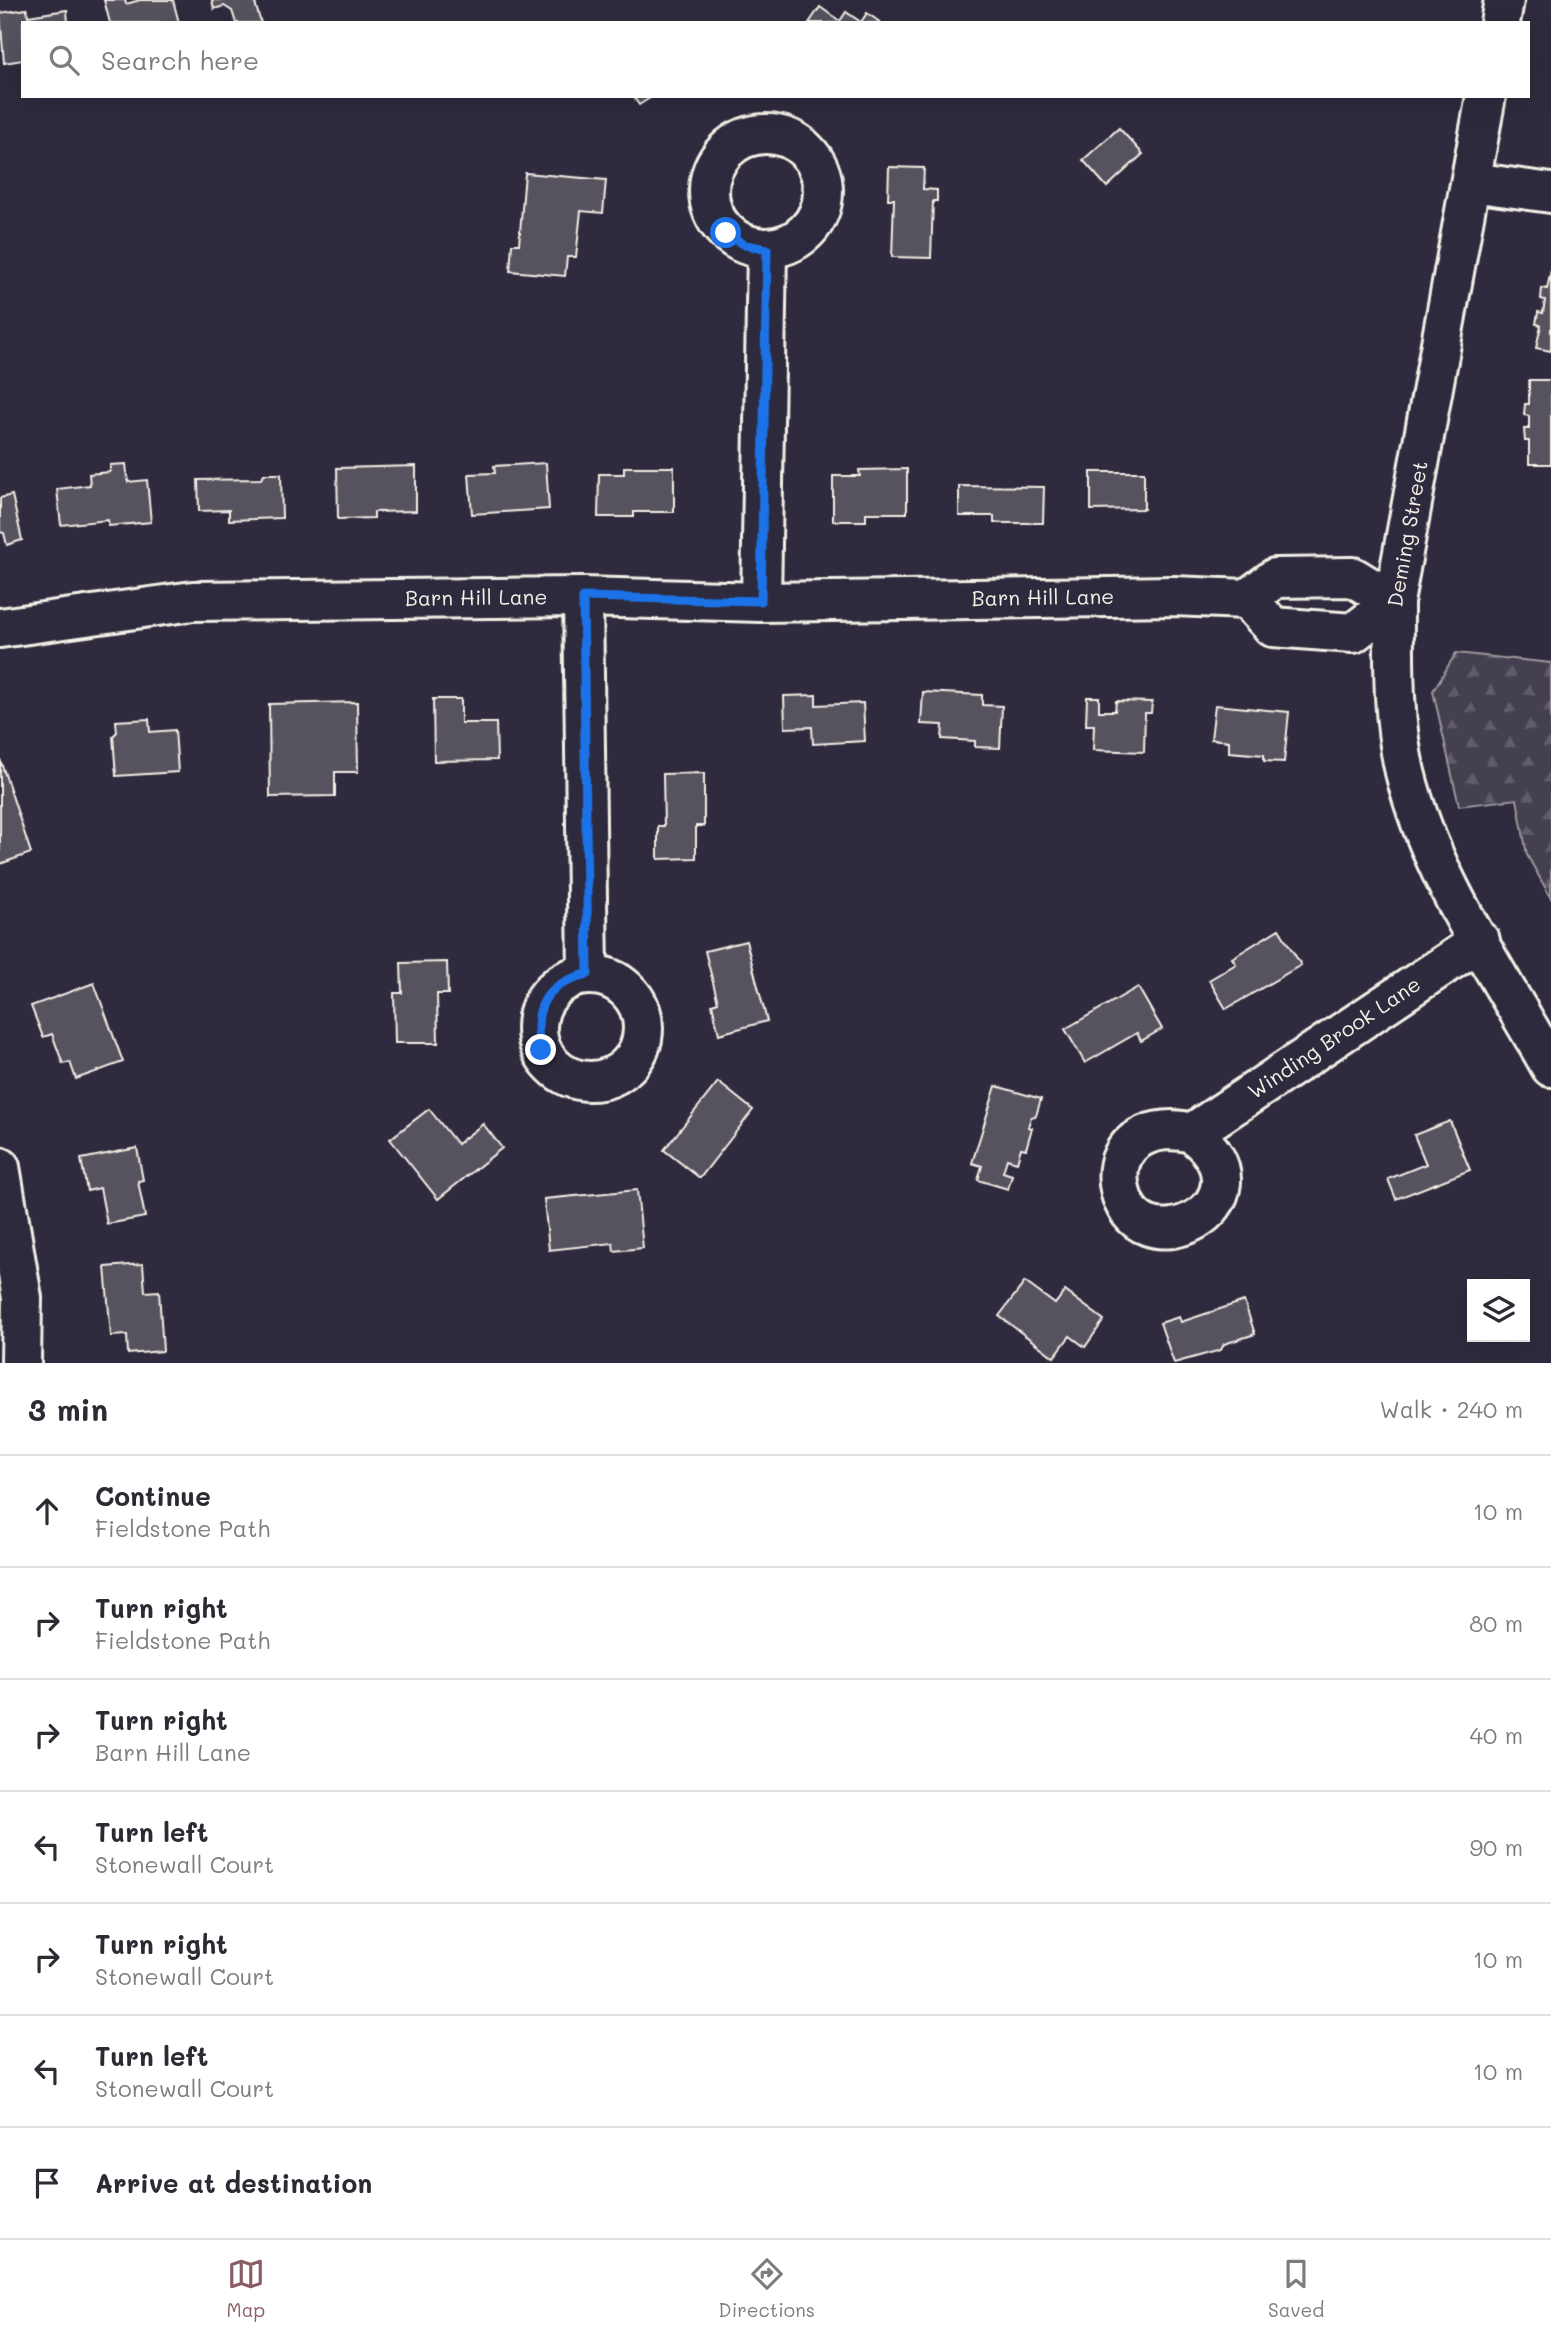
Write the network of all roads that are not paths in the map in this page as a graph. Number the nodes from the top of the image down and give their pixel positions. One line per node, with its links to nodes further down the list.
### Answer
1 (1504, 0): 2 (street)
2 (1500, 21)
3 (1486, 98): 4 (street, Deming Street)
4 (1471, 182): 5 (street); 10 (street, Deming Street)
5 (1551, 193)
6 (767, 249): 9 (street)
7 (583, 597): 9 (street, Barn Hill Lane); 11 (street, Barn Hill Lane); 13 (street)
8 (1247, 598): 9 (street, Barn Hill Lane); 10 (street); 10 (street)
9 (761, 601)
10 (1394, 602): 12 (street, Deming Street)
11 (0, 628)
12 (1480, 941): 14 (street, Deming Street); 15 (street, Winding Brook Lane)
13 (588, 974)
14 (1551, 1067)
15 (1192, 1133)
16 (0, 1167): 17 (street)
17 (21, 1363)

